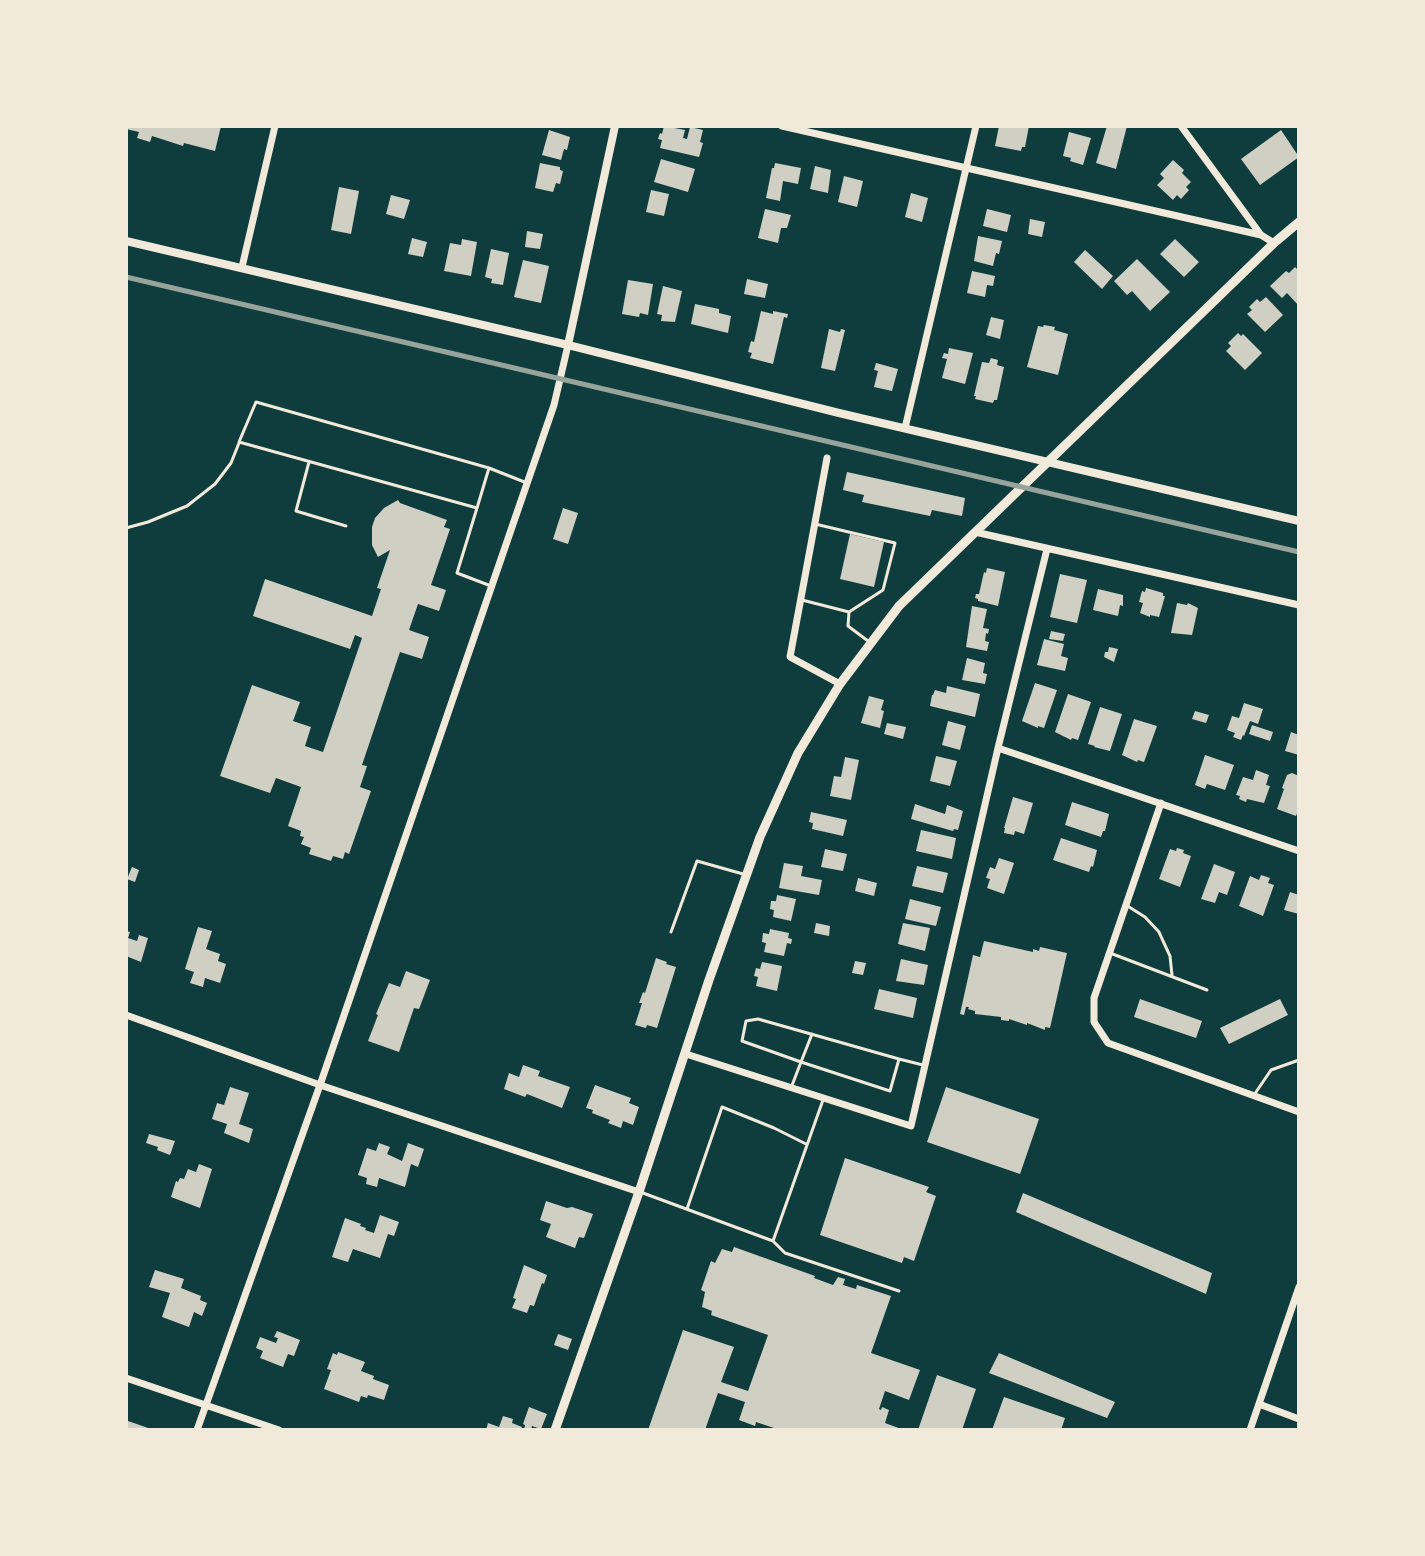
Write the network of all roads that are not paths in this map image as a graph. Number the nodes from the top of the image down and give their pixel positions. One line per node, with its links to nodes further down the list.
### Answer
1 (275, 126): 11 (street)
2 (615, 126): 12 (street)
3 (782, 126): 6 (street)
4 (976, 126): 6 (street)
5 (1181, 126): 8 (street)
6 (966, 167): 8 (street); 13 (street)
7 (1299, 222): 10 (main road)
8 (1261, 235): 10 (street)
9 (126, 241): 11 (street)
10 (1274, 243): 17 (main road)
11 (242, 267): 12 (street)
12 (568, 345): 13 (street); 19 (street)
13 (905, 428): 17 (street)
14 (239, 442): 16 (lane); 18 (lane); 24 (lane)
15 (827, 458): 22 (street)
16 (309, 462): 20 (lane); 23 (lane)
17 (1048, 462): 21 (street); 25 (main road)
18 (489, 468): 19 (lane); 20 (lane)
19 (527, 483): 27 (street)
20 (477, 508): 27 (lane)
21 (1299, 521)
22 (815, 524): 28 (street); 30 (lane)
23 (346, 526)
24 (126, 528)
25 (975, 532): 26 (street); 31 (main road)
26 (1047, 549): 29 (street); 33 (street)
27 (492, 586): 49 (street)
28 (801, 600): 30 (lane); 32 (street)
29 (1299, 605)
30 (849, 612): 31 (lane)
31 (870, 643): 32 (main road)
32 (840, 684): 36 (main road)
33 (998, 748): 34 (street); 48 (street)
34 (1161, 803): 35 (street); 37 (street)
35 (1299, 851)
36 (746, 875): 38 (lane); 44 (main road)
37 (1126, 905): 39 (street); 40 (lane)
38 (671, 932)
39 (1110, 953): 40 (lane); 51 (street)
40 (1172, 976): 41 (lane)
41 (1207, 990)
42 (126, 1015): 49 (street)
43 (812, 1034): 45 (lane); 47 (lane); 47 (lane)
44 (686, 1054): 50 (street); 55 (main road)
45 (899, 1059): 47 (lane); 48 (lane)
46 (1299, 1060): 51 (lane)
47 (801, 1062): 50 (lane)
48 (926, 1066): 52 (street)
49 (320, 1085): 55 (street); 62 (street)
50 (791, 1088): 52 (street)
51 (1253, 1096): 53 (street)
52 (824, 1098): 54 (lane)
53 (1299, 1112)
54 (808, 1145): 56 (lane); 57 (lane)
55 (639, 1192): 56 (lane); 66 (main road)
56 (687, 1209): 57 (lane)
57 (773, 1241): 59 (lane)
58 (1299, 1287): 61 (street)
59 (899, 1291)
60 (126, 1378): 62 (street)
61 (1259, 1404): 63 (street); 67 (street)
62 (205, 1405): 64 (street); 65 (street)
63 (1299, 1419)
64 (197, 1430)
65 (279, 1430)
66 (555, 1430)
67 (1250, 1430)

